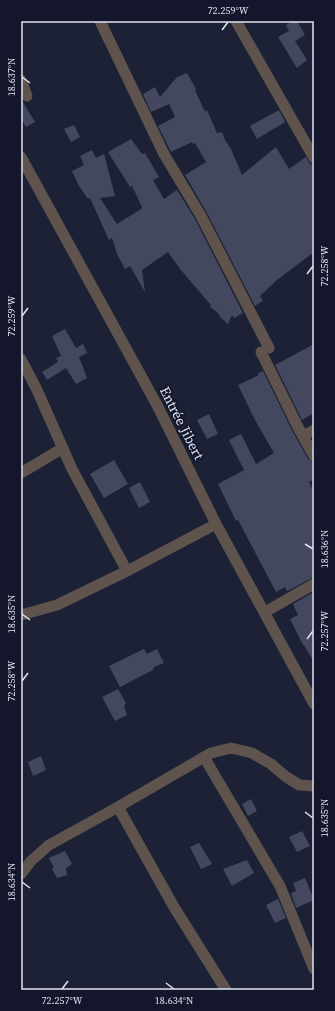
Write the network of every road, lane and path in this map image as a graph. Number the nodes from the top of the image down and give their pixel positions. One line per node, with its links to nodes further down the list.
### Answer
1 (100, 21): 9 (street)
2 (236, 21): 6 (street)
3 (21, 80): 4 (street)
4 (28, 96)
5 (21, 157): 13 (street, Entrée Jibert)
6 (314, 158)
7 (21, 359): 10 (street)
8 (314, 430): 9 (street)
9 (303, 436): 11 (street)
10 (63, 448): 12 (street); 14 (street)
11 (314, 456)
12 (21, 473)
13 (216, 524): 14 (street); 16 (street, Entrée Jibert)
14 (127, 571): 17 (street)
15 (314, 584): 16 (street)
16 (265, 612): 18 (street, Entrée Jibert)
17 (21, 615)
18 (314, 704)
19 (204, 757): 20 (street); 21 (street); 23 (street)
20 (314, 786)
21 (118, 808): 22 (street); 24 (street)
22 (21, 874)
23 (314, 969)
24 (226, 990)

